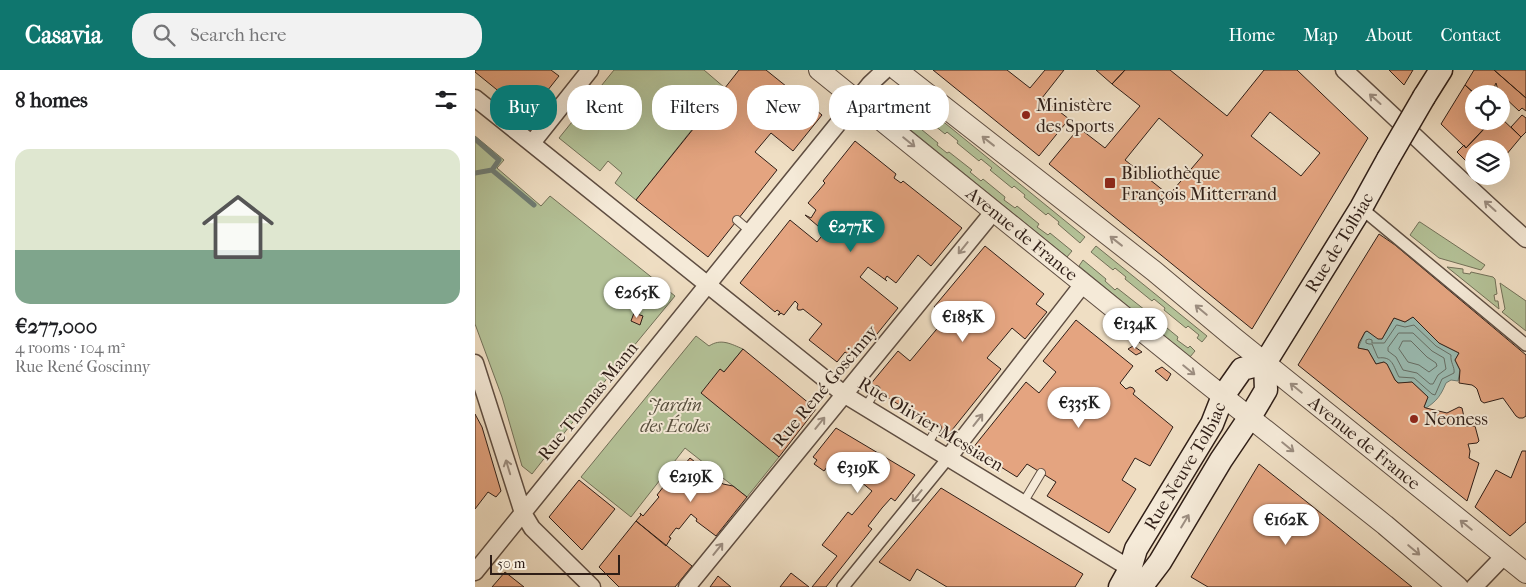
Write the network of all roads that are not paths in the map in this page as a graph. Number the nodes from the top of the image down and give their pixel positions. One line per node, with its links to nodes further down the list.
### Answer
1 (590, 70): 12 (street)
2 (819, 70): 7 (street, Avenue de France)
3 (885, 70): 8 (street, Rue Thomas Mann)
4 (897, 70): 22 (street, Avenue de France, one-way to 4)
5 (1344, 70): 17 (street, one-way to 5)
6 (1441, 70): 13 (main road, Rue de Tolbiac, bridge)
7 (837, 85)
8 (869, 85)
9 (475, 98): 12 (street, Rue Olivier Messiaen)
10 (833, 130): 16 (street, Rue Thomas Mann)
11 (892, 130): 14 (street, Avenue de France, one-way to 14)
12 (532, 143): 19 (street, Rue Olivier Messiaen)
13 (1361, 208): 20 (street); 22 (main road, Rue de Tolbiac)
14 (994, 211): 18 (street, Avenue de France); 24 (street, Rue René Goscinny, one-way to 24)
15 (737, 220): 16 (lane)
16 (751, 232): 19 (street, Rue Thomas Mann)
17 (1526, 239)
18 (1083, 284): 25 (street, Avenue de France, one-way to 25); 30 (street, one-way to 18)
19 (708, 285): 24 (street, Rue Olivier Messiaen); 33 (street, Rue Thomas Mann)
20 (1526, 345)
21 (475, 363): 33 (street, one-way to 21)
22 (1265, 363): 25 (main road, Rue Neuve Tolbiac); 27 (main road); 34 (street, Avenue de France, one-way to 22)
23 (875, 390): 26 (lane)
24 (845, 395): 26 (street, Rue Olivier Messiaen); 39 (street, Rue René Goscinny, one-way to 24)
25 (1223, 396): 27 (street, Avenue de France); 37 (main road, Rue Neuve Tolbiac)
26 (865, 408): 29 (street, Rue Olivier Messiaen)
27 (1250, 417): 37 (main road, Rue Neuve Tolbiac, one-way to 27); 41 (street, Avenue de France, one-way to 41)
28 (937, 428): 29 (lane)
29 (927, 446): 30 (street, Rue Olivier Messiaen)
30 (948, 458): 32 (street, Rue Olivier Messiaen); 40 (street, one-way to 40)
31 (1041, 473): 32 (lane)
32 (1023, 503): 37 (street, Rue Olivier Messiaen)
33 (523, 513): 35 (street, Rue Thomas Mann); 38 (street)
34 (1504, 556): 36 (street, Avenue de France); 42 (street)
35 (475, 572)
36 (1526, 574)
37 (1138, 582)
38 (592, 587)
39 (687, 587)
40 (843, 587)
41 (1458, 587)
42 (1474, 587)

